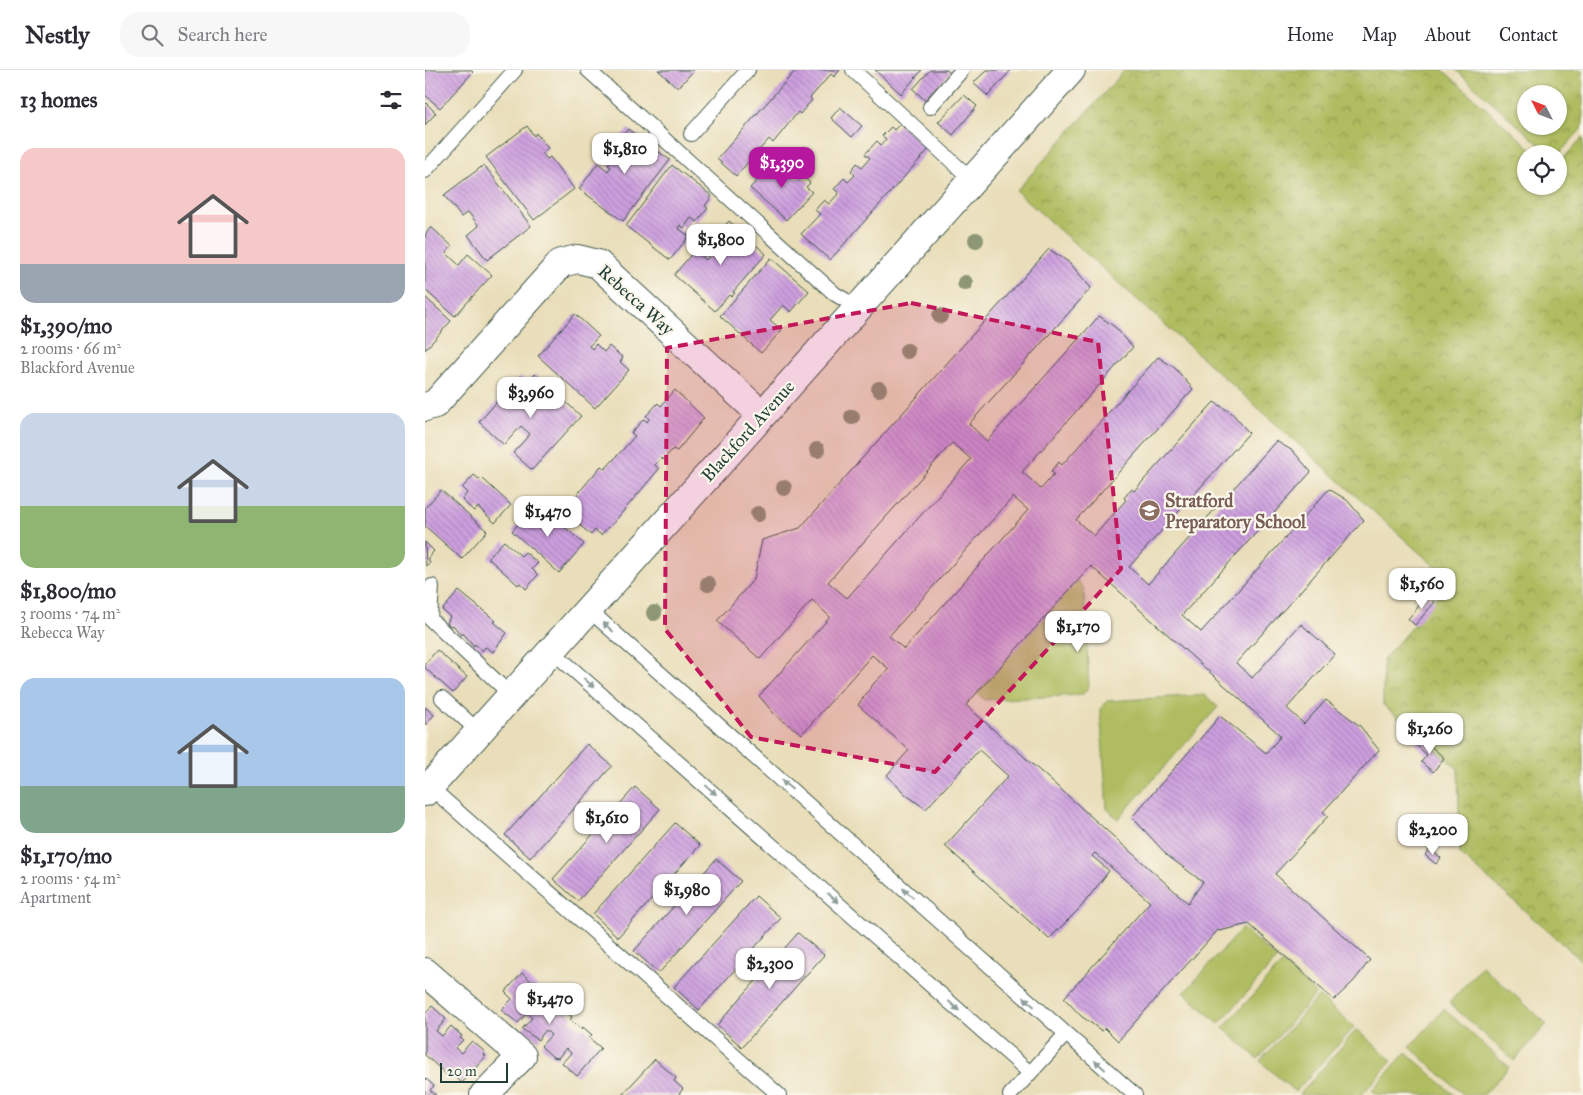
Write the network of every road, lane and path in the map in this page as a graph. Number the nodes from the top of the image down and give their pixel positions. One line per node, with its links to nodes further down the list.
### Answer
1 (515, 70): 9 (lane)
2 (588, 70): 11 (lane)
3 (749, 70): 8 (lane)
4 (853, 70): 10 (lane)
5 (963, 70): 7 (lane)
6 (1071, 70): 10 (street, Blackford Avenue)
7 (930, 107)
8 (691, 134)
9 (425, 171)
10 (972, 180): 11 (street, Blackford Avenue)
11 (857, 307): 13 (street, Blackford Avenue)
12 (425, 407): 13 (street, Rebecca Way)
13 (762, 414): 15 (street, Blackford Avenue)
14 (432, 586): 17 (lane)
15 (589, 610): 16 (street, Blackford Avenue); 22 (lane, one-way to 15)
16 (552, 651): 17 (street, Blackford Avenue); 23 (lane, one-way to 23)
17 (512, 696): 19 (street, Blackford Avenue)
18 (442, 698): 19 (lane)
19 (479, 732): 20 (street, Blackford Avenue)
20 (427, 790): 25 (lane)
21 (425, 972): 24 (street)
22 (1066, 1034): 23 (lane); 27 (lane, one-way to 22)
23 (1030, 1073): 26 (lane)
24 (484, 1095)
25 (779, 1095)
26 (1010, 1095)
27 (1135, 1095)

